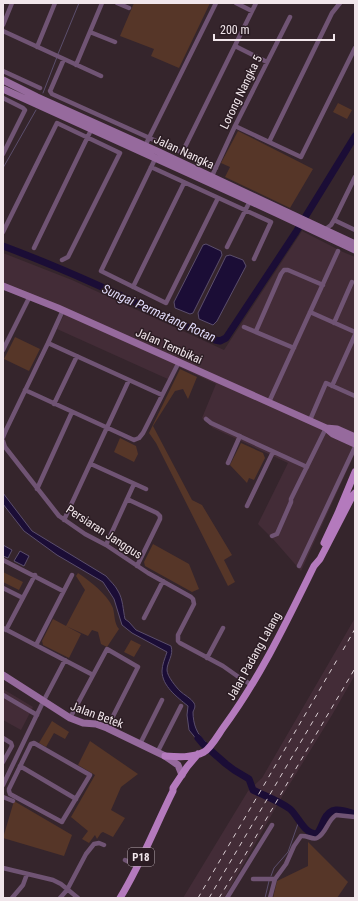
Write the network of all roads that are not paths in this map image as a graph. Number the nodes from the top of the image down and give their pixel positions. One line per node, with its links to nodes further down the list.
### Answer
1 (12, 3): 12 (street)
2 (55, 3): 17 (street)
3 (102, 3): 14 (street)
4 (117, 3): 9 (street)
5 (216, 3): 33 (street)
6 (236, 3): 10 (street)
7 (256, 3): 10 (street)
8 (340, 3): 34 (street)
9 (129, 8)
10 (252, 11): 16 (street)
11 (290, 17): 20 (street, Lorong Nangka 5)
12 (3, 25)
13 (3, 31): 17 (street)
14 (90, 32): 15 (street); 21 (street)
15 (115, 42)
16 (235, 46): 20 (street); 36 (street)
17 (37, 47): 19 (street)
18 (354, 51): 34 (street)
19 (60, 57): 21 (street); 28 (street)
20 (267, 62): 31 (street, Lorong Nangka 5)
21 (76, 65): 23 (street)
22 (3, 71): 25 (street)
23 (101, 76)
24 (3, 80): 29 (street, Jalan Nangka)
25 (40, 88)
26 (3, 89): 29 (street, Jalan Nangka)
27 (3, 98): 37 (street)
28 (86, 109): 29 (street); 33 (street)
29 (80, 120): 30 (street, Jalan Nangka)
30 (93, 126): 32 (street); 35 (street, Jalan Nangka); 38 (street, Jalan Nangka)
31 (235, 126): 34 (street); 40 (street, Lorong Nangka 5)
32 (88, 137): 53 (street); 57 (street); 62 (street)
33 (149, 138): 35 (street); 36 (street)
34 (269, 142)
35 (145, 146): 38 (street, Jalan Nangka)
36 (182, 153): 40 (street)
37 (3, 154)
38 (157, 155): 39 (street); 41 (street, Jalan Nangka); 46 (street, Jalan Nangka)
39 (151, 168): 43 (street); 66 (street)
40 (216, 168): 41 (street, Lorong Nangka 5)
41 (212, 176): 47 (street, Jalan Nangka)
42 (355, 177): 44 (street)
43 (184, 183): 45 (street); 66 (street)
44 (353, 185): 49 (street)
45 (218, 198): 48 (street); 66 (street)
46 (250, 201): 47 (street, Jalan Nangka); 48 (street)
47 (277, 210): 50 (street, Jalan Nangka); 51 (street, Jalan Nangka)
48 (245, 211): 56 (street); 61 (street)
49 (334, 220): 50 (street); 52 (street)
50 (325, 228): 54 (street); 55 (street, Jalan Nangka)
51 (315, 230): 58 (street, Jalan Nangka); 60 (street)
52 (355, 230)
53 (3, 232)
54 (355, 239)
55 (355, 244)
56 (228, 247)
57 (34, 248)
58 (355, 250)
59 (338, 251): 64 (street)
60 (355, 255)
61 (254, 259)
62 (62, 260)
63 (352, 282): 70 (street)
64 (322, 285): 69 (street); 72 (street)
65 (3, 286): 67 (street, Jalan Tembikai)
66 (133, 287)
67 (30, 296): 68 (street, Jalan Tembikai); 77 (street)
68 (63, 310): 75 (street); 79 (street, Jalan Tembikai)
69 (310, 312): 70 (street); 76 (street)
70 (334, 323): 73 (street)
71 (244, 326): 72 (street)
72 (256, 332): 76 (street)
73 (355, 332)
74 (355, 335): 81 (street)
75 (48, 343): 78 (street); 82 (street)
76 (294, 348): 85 (street)
77 (3, 350)
78 (77, 356): 80 (street); 86 (street)
79 (179, 362): 83 (street); 85 (street, Jalan Tembikai)
80 (129, 380): 83 (street); 90 (street)
81 (332, 386): 84 (street); 89 (street)
82 (25, 390): 86 (street); 93 (street)
83 (162, 395): 90 (street)
84 (355, 396)
85 (269, 402): 89 (street, Jalan Tembikai)
86 (54, 404): 87 (street)
87 (72, 412): 90 (street); 105 (street)
88 (206, 419): 92 (street)
89 (310, 420): 91 (street, Jalan Tembikai)
90 (107, 428): 100 (street)
91 (326, 428): 94 (street, Jalan Tembikai); 96 (street, Jalan Tembikai); 101 (street)
92 (240, 436): 98 (street); 99 (street)
93 (3, 437)
94 (355, 437)
95 (3, 441): 105 (street, Persiaran Janggus)
96 (355, 444)
97 (355, 447): 116 (street)
98 (273, 452): 101 (street); 109 (street)
99 (228, 463)
100 (90, 464): 104 (street); 111 (street)
101 (307, 467): 112 (street)
102 (355, 472): 110 (main road, Jalan Padang Lalang / P18)
103 (355, 480): 110 (street)
104 (134, 484): 106 (street); 108 (street)
105 (37, 489): 111 (street, Persiaran Janggus)
106 (146, 489)
107 (354, 493): 117 (main road, Jalan Padang Lalang / P18)
108 (127, 499): 113 (street); 115 (street)
109 (247, 506)
110 (338, 513): 117 (main road, Jalan Padang Lalang / P18)
111 (64, 520): 113 (street, Persiaran Janggus)
112 (272, 536)
113 (106, 545): 115 (street, Persiaran Janggus)
114 (3, 560): 118 (street)
115 (137, 566): 120 (street, Persiaran Janggus)
116 (299, 566)
117 (314, 566): 132 (main road, Jalan Padang Lalang / P18)
118 (35, 575): 122 (street); 123 (street)
119 (72, 575): 122 (street)
120 (163, 581): 124 (street); 128 (street, Persiaran Janggus)
121 (3, 588): 123 (street)
122 (64, 591): 127 (street)
123 (23, 598): 126 (street)
124 (144, 618)
125 (223, 628): 128 (street)
126 (5, 629): 127 (street)
127 (36, 645): 129 (street)
128 (207, 658): 132 (street)
129 (65, 660): 131 (street); 135 (street)
130 (3, 675): 135 (street, Jalan Betek)
131 (93, 675): 138 (street); 139 (street)
132 (252, 685): 143 (main road, Jalan Padang Lalang / P18)
133 (3, 695): 137 (street)
134 (162, 700): 141 (street)
135 (43, 702): 137 (street); 138 (street, Jalan Betek)
136 (181, 706): 144 (street)
137 (37, 715): 142 (street)
138 (70, 718): 139 (street, Jalan Betek)
139 (107, 728): 141 (street, Jalan Betek)
140 (3, 738): 146 (street)
141 (140, 744): 144 (street, Jalan Betek)
142 (25, 750): 147 (street); 149 (street); 153 (street)
143 (204, 750): 145 (main road); 148 (main road, P18); 151 (main road, Jalan Padang Lalang / P18)
144 (157, 753): 145 (street, Jalan Betek)
145 (165, 756): 148 (street, Jalan Betek)
146 (3, 762)
147 (20, 766): 153 (street); 153 (street)
148 (182, 775): 151 (main road, P18)
149 (4, 778): 150 (street)
150 (3, 785)
151 (173, 791): 159 (main road, P18)
152 (3, 796): 154 (street)
153 (76, 798)
154 (13, 801)
155 (355, 817): 163 (street)
156 (272, 826): 169 (street)
157 (104, 845): 164 (street)
158 (125, 860): 159 (street)
159 (137, 866): 168 (main road, P18)
160 (3, 868): 161 (street)
161 (27, 874): 164 (street); 165 (street)
162 (253, 879): 163 (street)
163 (274, 879): 170 (street)
164 (67, 890): 166 (street); 167 (street)
165 (12, 898)
166 (60, 898)
167 (78, 898)
168 (120, 898)
169 (228, 898)
170 (270, 898)

